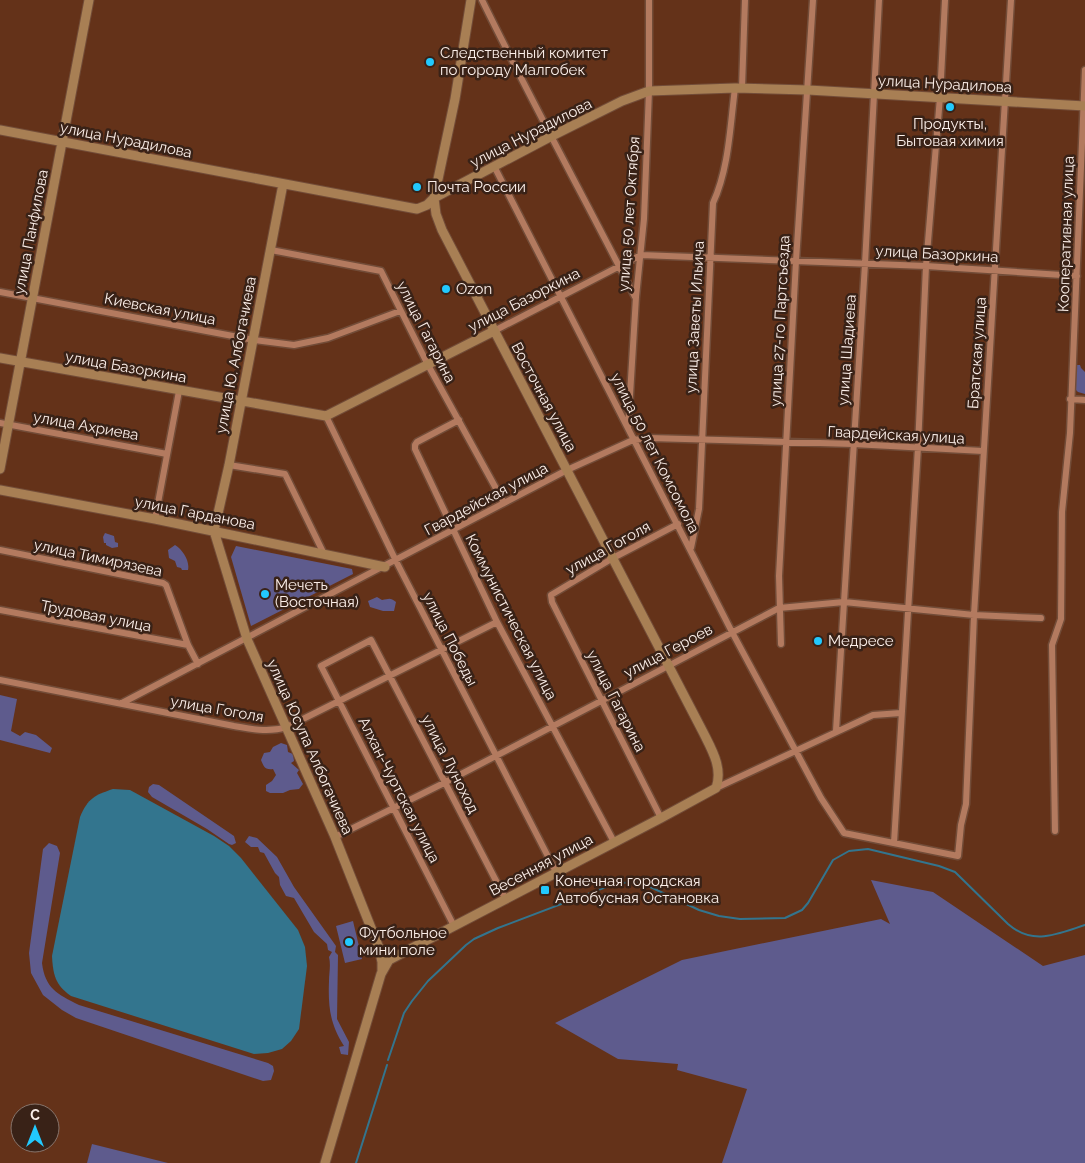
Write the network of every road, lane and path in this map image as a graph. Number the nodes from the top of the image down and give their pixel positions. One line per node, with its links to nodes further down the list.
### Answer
1 (89, 0): 20 (street, улица Панфилова)
2 (471, 0): 23 (street, Восточная улица)
3 (482, 0): 19 (street)
4 (649, 0): 13 (street, улица 50 лет Октября)
5 (744, 0): 11 (street, улица Заветы Ильича)
6 (813, 0): 12 (street, улица 27-го Партсъезда)
7 (879, 0): 14 (street, улица Шадиева)
8 (945, 0): 15 (street)
9 (1011, 0): 16 (street, Братская улица)
10 (1085, 70): 17 (street, Кооперативная улица)
11 (739, 88): 12 (street, улица Нурадилова); 13 (street, улица Нурадилова); 28 (street, улица Заветы Ильича)
12 (808, 90): 14 (street, улица Нурадилова); 29 (street, улица 27-го Партсъезда)
13 (649, 91): 19 (street, улица Нурадилова); 27 (street, улица 50 лет Октября)
14 (874, 94): 15 (street, улица Нурадилова); 30 (street, улица Шадиева)
15 (940, 97): 16 (street, улица Нурадилова); 32 (street)
16 (1004, 101): 17 (street, улица Нурадилова); 33 (street, Братская улица)
17 (1085, 106): 34 (street, Кооперативная улица)
18 (0, 130): 20 (street, улица Нурадилова)
19 (550, 137): 21 (street, улица Нурадилова); 31 (street)
20 (62, 142): 22 (street, улица Нурадилова); 38 (street, улица Панфилова)
21 (494, 166): 23 (street, улица Нурадилова); 36 (street, улица 50 лет Комсомола)
22 (283, 184): 24 (street, улица Нурадилова); 26 (street, улица Ю. Албогачиева)
23 (434, 198): 24 (street, улица Нурадилова); 25 (street, Восточная улица)
24 (421, 208): 25 (street)
25 (436, 214): 40 (street, Восточная улица)
26 (271, 250): 39 (street, улица Гагарина); 41 (street, улица Ю. Албогачиева)
27 (641, 255): 28 (street, улица Базоркина); 31 (street, улица Базоркина); 37 (street, улица 50 лет Октября)
28 (711, 258): 29 (street, улица Базоркина); 54 (street, улица Заветы Ильича)
29 (796, 261): 30 (street, улица Базоркина); 55 (street, улица 27-го Партсъезда)
30 (865, 264): 32 (street, улица Базоркина); 56 (street, улица Шадиева)
31 (620, 266): 36 (street, улица Базоркина); 37 (street)
32 (926, 266): 33 (street, улица Базоркина); 57 (street)
33 (995, 271): 34 (street, улица Базоркина); 58 (street, Братская улица)
34 (1077, 276): 46 (street, Кооперативная улица)
35 (0, 292): 38 (street, Киевская улица)
36 (562, 296): 40 (street, улица Базоркина); 52 (street, улица 50 лет Комсомола)
37 (636, 297): 52 (street, улица 50 лет Октября)
38 (33, 298): 41 (street, Киевская улица); 43 (street, улица Панфилова)
39 (400, 311): 41 (street, Киевская улица); 44 (street, улица Гагарина)
40 (494, 331): 44 (street, улица Базоркина); 62 (street, Восточная улица)
41 (254, 340): 48 (street, улица Ю. Албогачиева)
42 (0, 358): 43 (street, улица Базоркина)
43 (20, 362): 45 (street, улица Базоркина); 51 (street, улица Панфилова)
44 (428, 365): 49 (street, улица Базоркина); 50 (street, улица Гагарина)
45 (179, 391): 48 (street, улица Базоркина); 59 (street)
46 (1070, 399): 47 (street); 106 (street, Кооперативная улица)
47 (1085, 400)
48 (241, 401): 49 (street, улица Базоркина); 60 (street, улица Ю. Албогачиева)
49 (326, 416): 73 (street, улица Победы)
50 (458, 420): 64 (street, улица Гагарина); 67 (street, Коммунистическая улица)
51 (4, 424): 59 (street, улица Ахриева); 61 (street, улица Панфилова)
52 (628, 428): 53 (street, улица 50 лет Комсомола)
53 (633, 440): 54 (street, Гвардейская улица); 62 (street, Гвардейская улица); 66 (street, улица 50 лет Комсомола)
54 (702, 440): 55 (street, Гвардейская улица); 69 (street, улица Заветы Ильича)
55 (786, 443): 56 (street, Гвардейская улица); 78 (street, улица 27-го Партсъезда)
56 (853, 444): 57 (street, Гвардейская улица); 76 (street, улица Шадиева)
57 (918, 447): 58 (street, Гвардейская улица); 77 (street)
58 (983, 451): 80 (street, Братская улица)
59 (166, 454): 65 (street)
60 (229, 465): 68 (street, улица Ю. Албогачиева); 71 (street)
61 (0, 469)
62 (567, 470): 64 (street, Гвардейская улица); 72 (street, Восточная улица)
63 (0, 490): 65 (street, улица Гарданова)
64 (504, 503): 67 (street, Гвардейская улица)
65 (155, 519): 68 (street, улица Гарданова)
66 (678, 524): 69 (street, улица 50 лет Комсомола); 72 (street, улица Гоголя)
67 (454, 529): 73 (street, Гвардейская улица); 82 (street, Коммунистическая улица)
68 (214, 531): 71 (street, улица Гарданова); 84 (street, улица Юсупа Албогачиева)
69 (691, 548): 83 (street, улица 50 лет Комсомола)
70 (0, 550): 86 (street, улица Тимирязева)
71 (324, 554): 74 (street, улица Гарданова)
72 (614, 558): 75 (street, улица Гоголя); 89 (street, Восточная улица)
73 (396, 561): 74 (street, Гвардейская улица); 87 (street, улица Победы)
74 (384, 567): 84 (street, Гвардейская улица)
75 (551, 595): 93 (street, улица Гагарина)
76 (844, 602): 77 (street, улица Героев); 78 (street, улица Героев); 99 (street, улица Шадиева)
77 (908, 607): 80 (street, улица Героев); 96 (street)
78 (779, 608): 83 (street, улица Героев); 85 (street, улица 27-го Партсъезда)
79 (0, 610): 86 (street, Трудовая улица)
80 (974, 614): 81 (street, улица Героев); 109 (street, Братская улица)
81 (1041, 618)
82 (496, 622): 87 (street, улица Гоголя); 97 (street, Коммунистическая улица)
83 (732, 632): 89 (street, улица Героев); 100 (street, улица 50 лет Комсомола)
84 (247, 639): 88 (street, Гвардейская улица); 98 (street, улица Юсупа Албогачиева)
85 (781, 644)
86 (188, 646): 88 (street, улица Тимирязева)
87 (442, 649): 91 (street, улица Гоголя); 101 (street, улица Победы)
88 (198, 664): 95 (street, Гвардейская улица)
89 (667, 665): 93 (street, улица Героев); 103 (street, Восточная улица)
90 (322, 666): 91 (street, улица Луноход); 94 (street, Алхан-Чуртская улица)
91 (390, 675): 94 (street, улица Гоголя); 102 (street, улица Луноход)
92 (0, 680): 95 (street, улица Гоголя)
93 (602, 700): 97 (street, улица Героев); 105 (street, улица Гагарина)
94 (339, 701): 98 (street, улица Гоголя); 104 (street, Алхан-Чуртская улица)
95 (122, 703): 98 (street, улица Гоголя)
96 (901, 713): 99 (street, Весенняя улица); 109 (street)
97 (553, 726): 101 (street, улица Героев); 108 (street, Коммунистическая улица)
98 (286, 727): 107 (street, улица Юсупа Албогачиева)
99 (836, 731): 100 (street, Весенняя улица)
100 (796, 750): 103 (street, Весенняя улица); 109 (street, улица 50 лет Комсомола)
101 (497, 756): 102 (street, улица Героев); 110 (street, улица Победы)
102 (444, 783): 104 (street, улица Героев); 111 (street, улица Луноход)
103 (716, 788): 105 (street, Весенняя улица)
104 (394, 808): 107 (street, улица Героев); 112 (street, Алхан-Чуртская улица)
105 (661, 818): 108 (street, Весенняя улица)
106 (1054, 831)
107 (335, 838): 113 (street, улица Юсупа Албогачиева)
108 (614, 842): 110 (street, Весенняя улица)
109 (894, 843)
110 (556, 872): 111 (street, Весенняя улица)
111 (506, 900): 112 (street, Весенняя улица)
112 (454, 926): 113 (street, Весенняя улица)
113 (381, 974): 114 (street, Весенняя улица)
114 (325, 1163)

